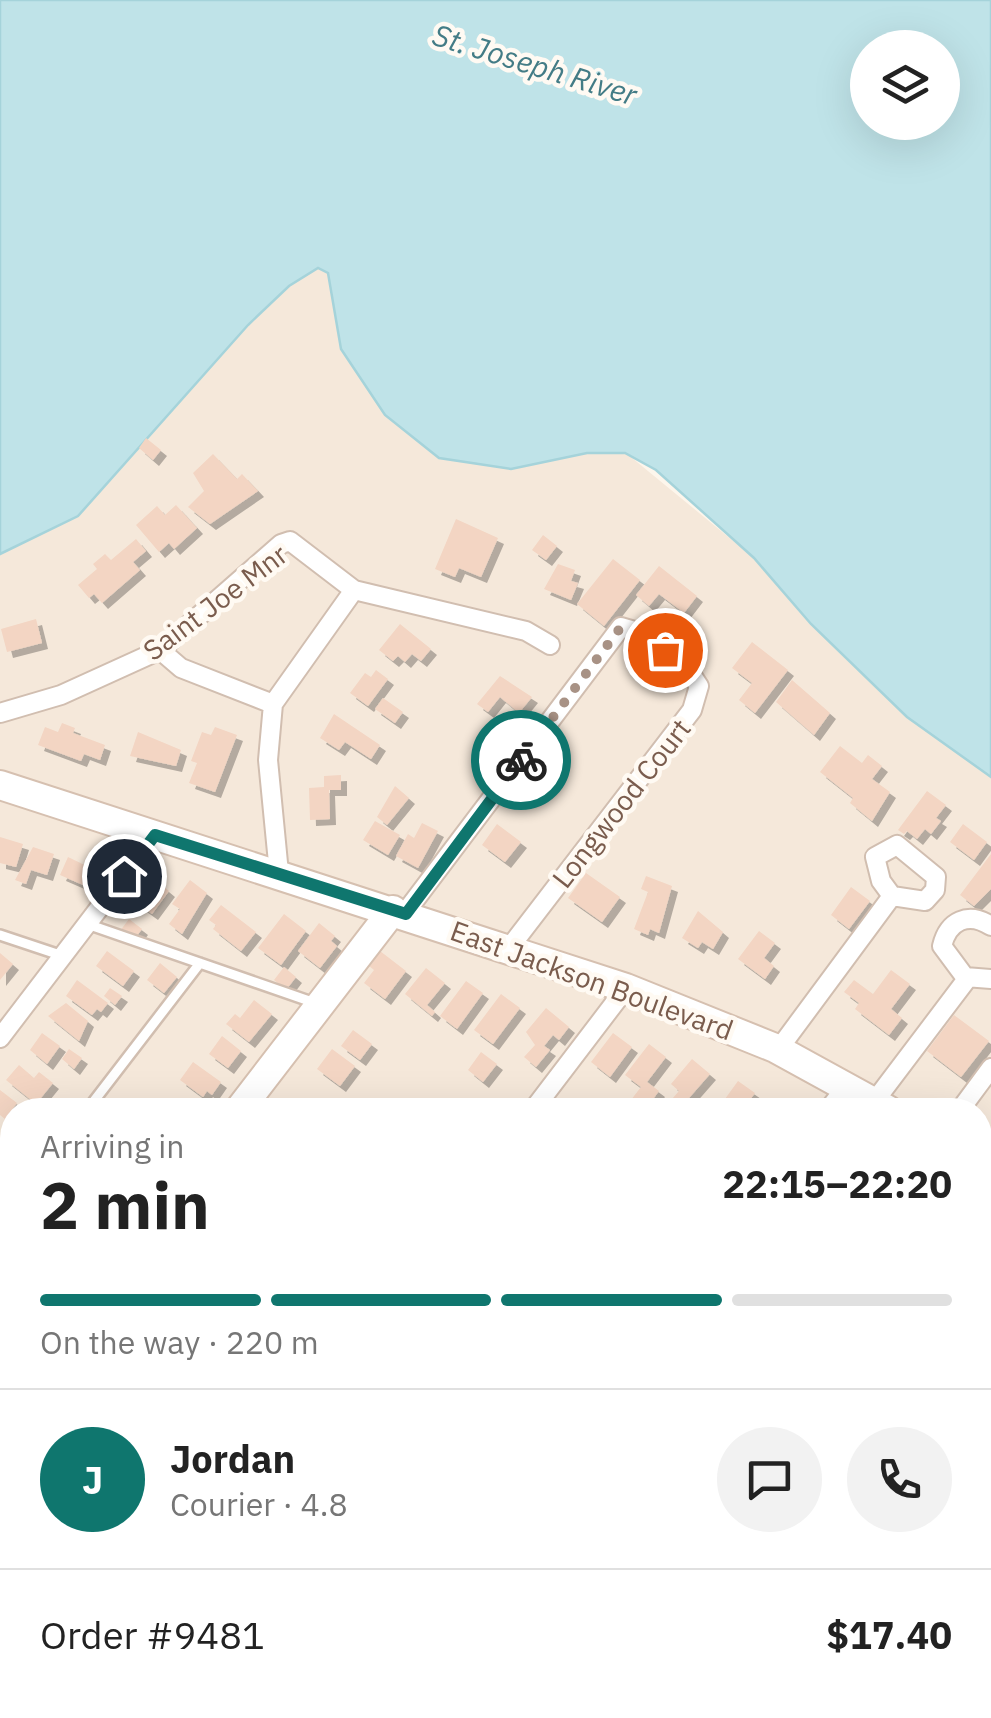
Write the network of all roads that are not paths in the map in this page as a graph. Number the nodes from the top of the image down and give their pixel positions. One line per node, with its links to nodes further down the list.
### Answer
1 (354, 590): 2 (street); 3 (street, Saint Joe Mnr); 4 (street)
2 (550, 646)
3 (160, 650): 4 (street); 5 (street, Saint Joe Mnr)
4 (273, 704): 8 (street)
5 (0, 713)
6 (0, 785): 7 (main road, East Jackson Boulevard)
7 (155, 835): 8 (main road, East Jackson Boulevard); 11 (street)
8 (279, 873): 10 (main road, East Jackson Boulevard)
9 (892, 896): 22 (street)
10 (399, 912): 14 (main road, East Jackson Boulevard); 14 (street, Longwood Court); 20 (main road)
11 (87, 924): 15 (street); 16 (lane)
12 (991, 926): 17 (street)
13 (0, 935): 15 (lane)
14 (510, 947): 19 (main road, East Jackson Boulevard)
15 (63, 956): 21 (street)
16 (200, 963): 20 (lane); 25 (lane)
17 (968, 979): 18 (street); 30 (street)
18 (991, 979)
19 (626, 988): 22 (main road, East Jackson Boulevard); 27 (street)
20 (320, 1004): 26 (main road)
21 (0, 1038)
22 (778, 1050): 24 (main road, East Jackson Boulevard)
23 (991, 1068): 31 (street)
24 (847, 1086): 28 (street); 29 (main road, East Jackson Boulevard)
25 (96, 1098)
26 (248, 1098)
27 (541, 1098)
28 (838, 1098)
29 (867, 1098)
30 (886, 1098)
31 (969, 1098)

